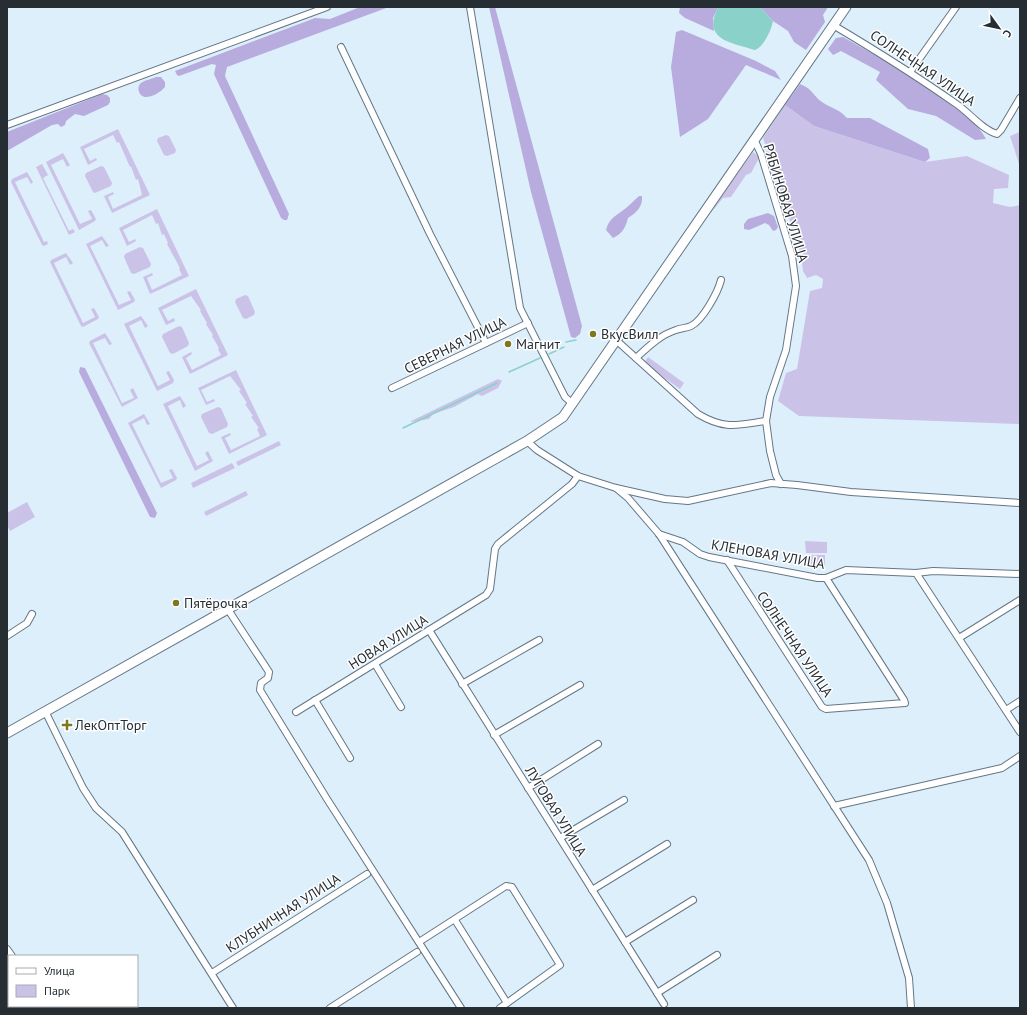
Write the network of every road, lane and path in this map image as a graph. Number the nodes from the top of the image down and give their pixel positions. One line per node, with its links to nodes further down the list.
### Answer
1 (327, 7): 9 (street)
2 (470, 7): 12 (street)
3 (846, 7): 5 (main road)
4 (956, 7): 7 (street)
5 (833, 25): 7 (street, СОЛНЕЧНАЯ УЛИЦА); 10 (main road)
6 (342, 48): 14 (street)
7 (910, 72): 8 (street, СОЛНЕЧНАЯ УЛИЦА)
8 (1020, 98)
9 (7, 125)
10 (754, 139): 13 (main road); 18 (street, РЯБИНОВАЯ УЛИЦА)
11 (721, 280): 15 (street)
12 (528, 323): 14 (street, СЕВЕРНАЯ УЛИЦА); 17 (street)
13 (616, 340): 15 (street); 17 (main road)
14 (486, 343): 16 (street, СЕВЕРНАЯ УЛИЦА)
15 (636, 358): 18 (street)
16 (392, 388)
17 (573, 404): 19 (main road)
18 (766, 421): 21 (street, РЯБИНОВАЯ УЛИЦА)
19 (527, 441): 20 (street); 30 (main road)
20 (578, 476): 22 (street); 32 (street, НОВАЯ УЛИЦА)
21 (781, 484): 22 (street); 23 (street)
22 (616, 488): 24 (street)
23 (1020, 503)
24 (659, 534): 25 (street, КЛЕНОВАЯ УЛИЦА); 53 (street)
25 (727, 560): 28 (street, КЛЕНОВАЯ УЛИЦА); 28 (street, СОЛНЕЧНАЯ УЛИЦА)
26 (916, 573): 27 (street, КЛЕНОВАЯ УЛИЦА); 28 (street, КЛЕНОВАЯ УЛИЦА); 34 (street)
27 (1020, 574)
28 (826, 578)
29 (1020, 600): 34 (street)
30 (227, 608): 43 (main road); 60 (street)
31 (32, 614): 33 (street)
32 (429, 630): 36 (street, НОВАЯ УЛИЦА); 37 (street, ЛУГОВАЯ УЛИЦА)
33 (7, 636)
34 (959, 638): 42 (street)
35 (539, 640): 37 (street)
36 (375, 664): 39 (street, НОВАЯ УЛИЦА); 41 (street)
37 (462, 684): 47 (street, ЛУГОВАЯ УЛИЦА)
38 (580, 685): 47 (street)
39 (315, 700): 44 (street, НОВАЯ УЛИЦА); 50 (street)
40 (1020, 701): 42 (street)
41 (401, 707)
42 (1006, 710): 45 (street)
43 (45, 711): 46 (main road); 64 (street)
44 (296, 712)
45 (1020, 732)
46 (7, 733)
47 (494, 735): 51 (street, ЛУГОВАЯ УЛИЦА)
48 (598, 744): 51 (street)
49 (1020, 756): 53 (street)
50 (350, 758)
51 (528, 788): 54 (street, ЛУГОВАЯ УЛИЦА)
52 (624, 800): 54 (street)
53 (834, 806): 72 (street)
54 (560, 838): 57 (street, ЛУГОВАЯ УЛИЦА)
55 (667, 844): 57 (street)
56 (367, 874): 64 (street, КЛУБНИЧНАЯ УЛИЦА)
57 (592, 890): 61 (street, ЛУГОВАЯ УЛИЦА)
58 (693, 900): 61 (street)
59 (455, 920): 60 (street); 66 (street); 66 (street)
60 (419, 942): 70 (street)
61 (625, 942): 65 (street, ЛУГОВАЯ УЛИЦА)
62 (417, 952): 69 (street)
63 (717, 955): 65 (street)
64 (212, 973): 68 (street)
65 (657, 994): 67 (street, ЛУГОВАЯ УЛИЦА)
66 (507, 1003): 71 (street)
67 (664, 1004)
68 (234, 1008)
69 (330, 1008)
70 (460, 1008)
71 (500, 1008)
72 (911, 1008)

